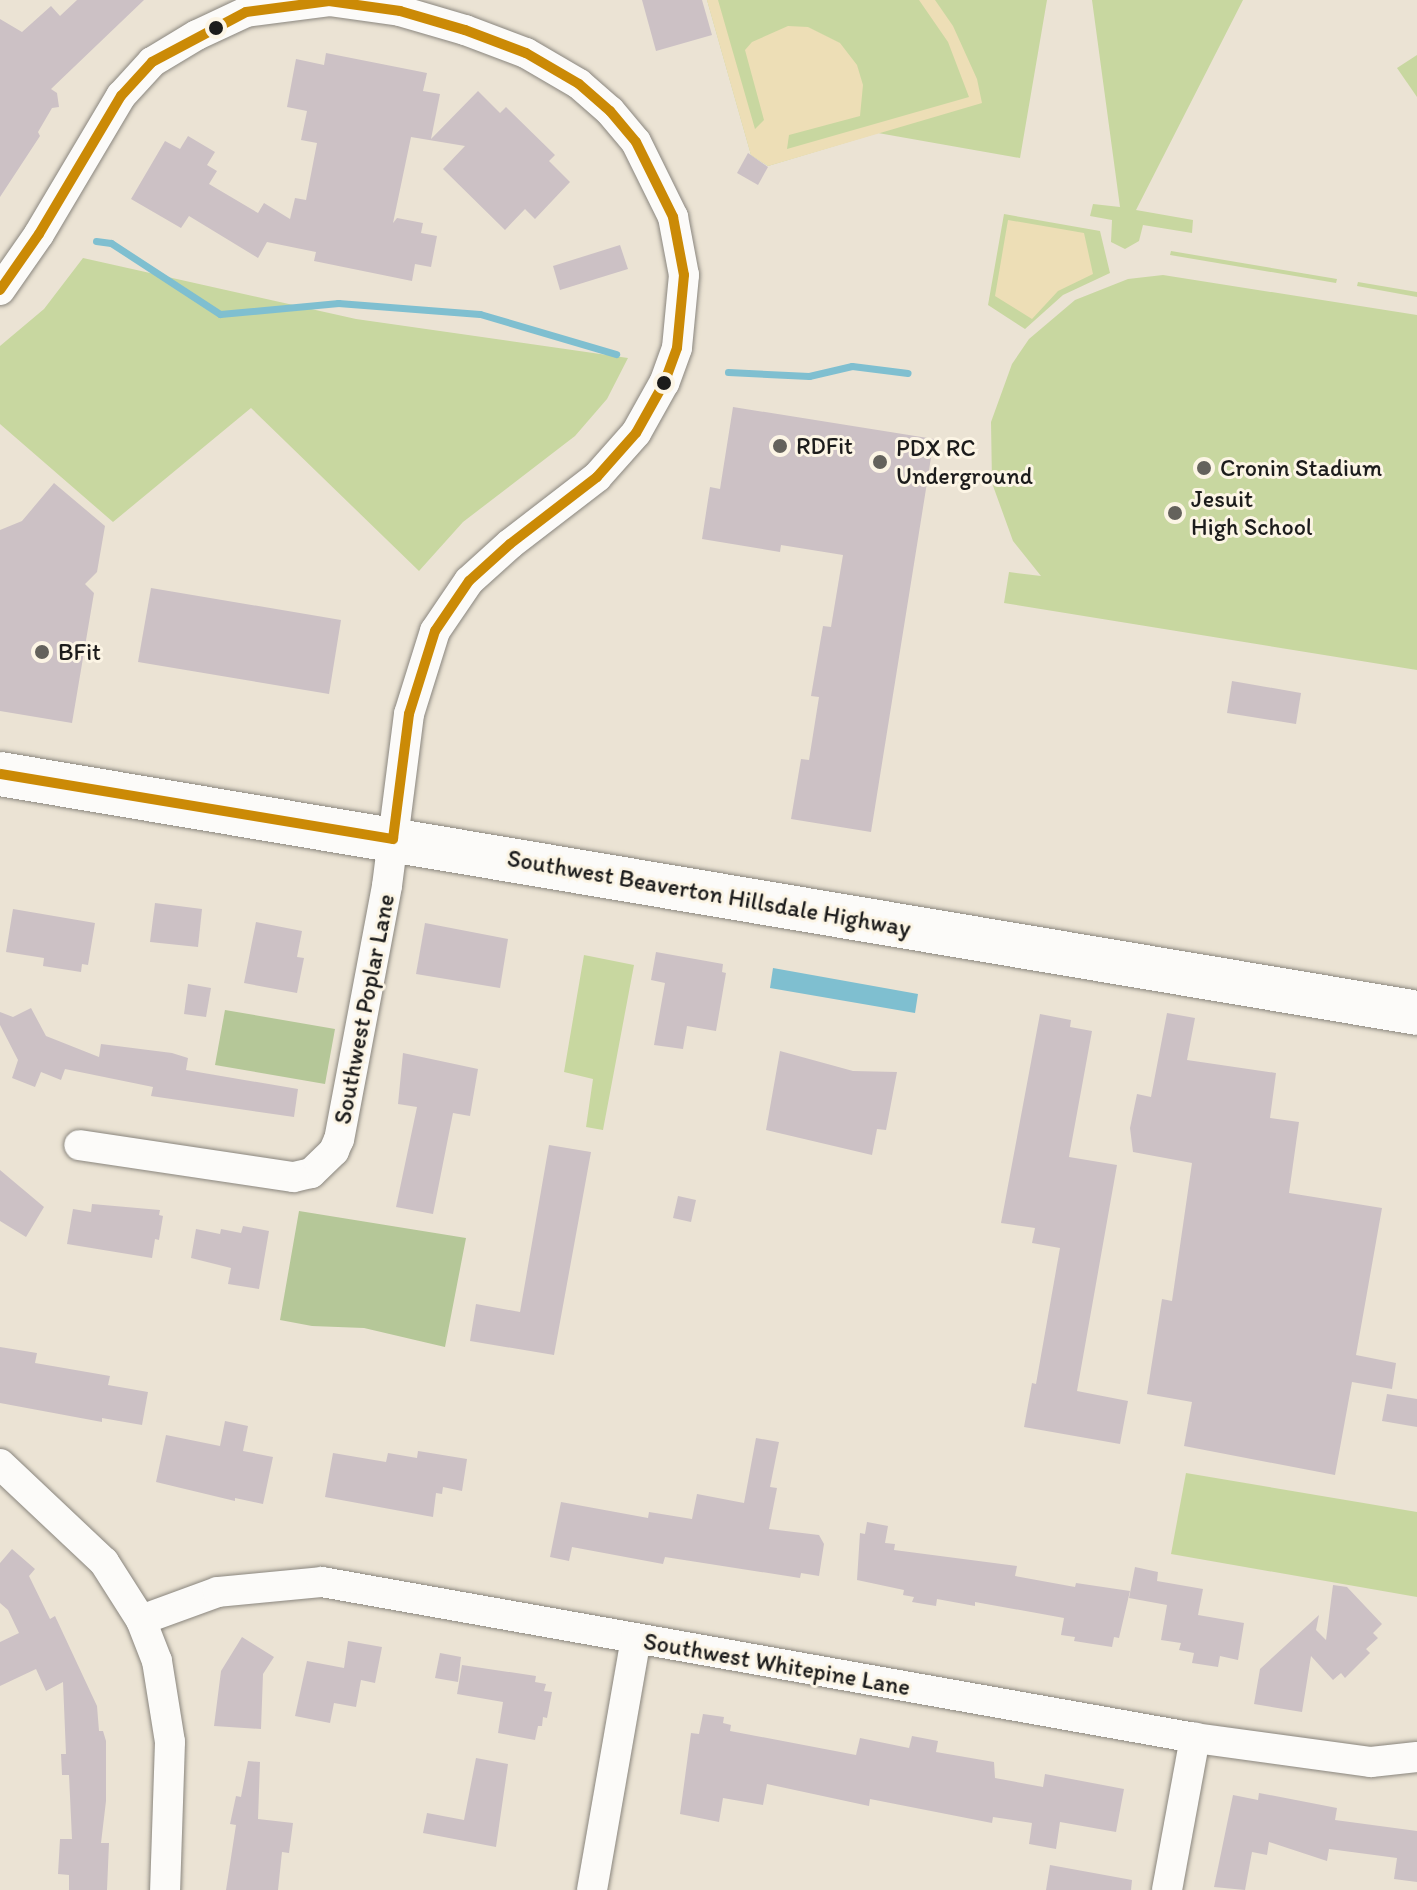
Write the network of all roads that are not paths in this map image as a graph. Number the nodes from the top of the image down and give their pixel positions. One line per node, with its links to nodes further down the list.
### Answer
1 (0, 290): 3 (street, Southwest Poplar Lane)
2 (0, 774): 3 (main road, Southwest Beaverton Hillsdale Highway)
3 (393, 839): 4 (main road, Southwest Beaverton Hillsdale Highway); 5 (street, Southwest Poplar Lane)
4 (1417, 1013)
5 (79, 1145)
6 (0, 1464): 7 (street)
7 (141, 1620): 8 (street, Southwest Whitepine Lane); 11 (street)
8 (636, 1639): 9 (street, Southwest Whitepine Lane); 12 (street)
9 (1195, 1738): 10 (street, Southwest Whitepine Lane); 13 (street)
10 (1416, 1757)
11 (165, 1890)
12 (592, 1890)
13 (1167, 1890)

